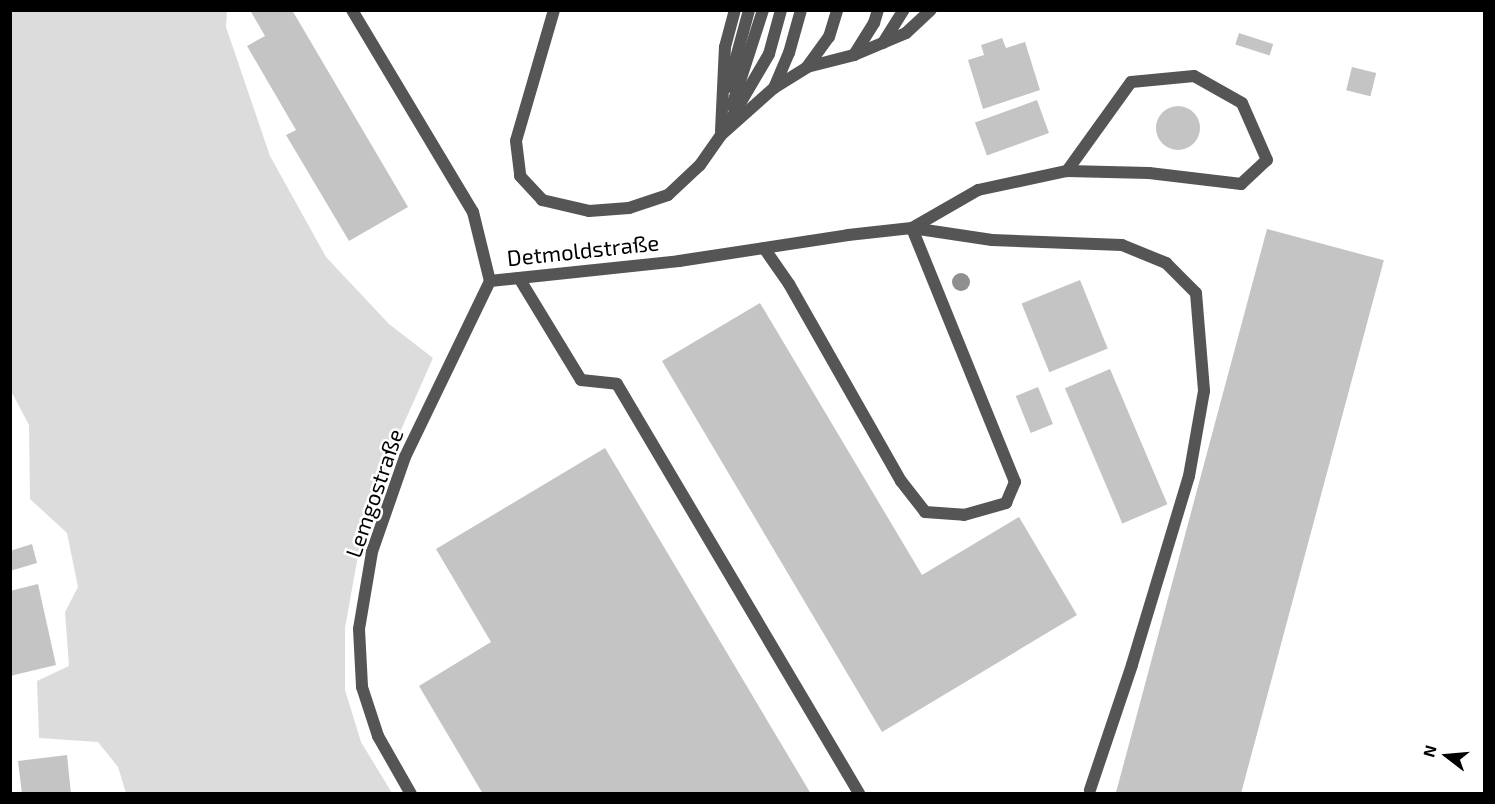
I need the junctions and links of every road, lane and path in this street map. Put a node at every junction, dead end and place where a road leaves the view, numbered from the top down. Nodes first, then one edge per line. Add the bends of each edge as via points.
1 (352, 10) edge
2 (554, 10) edge
3 (735, 10) edge
4 (749, 10) edge
5 (763, 10) edge
6 (780, 10) edge
7 (801, 10) edge
8 (837, 10) edge
9 (878, 10) edge
10 (904, 10) edge
11 (932, 10) edge
12 (883, 43) junction
13 (854, 55) junction
14 (807, 67) junction
15 (774, 88) junction
16 (723, 105) junction
17 (721, 135) junction
18 (1067, 171) junction
19 (912, 228) junction
20 (764, 248) junction
21 (519, 278) junction
22 (490, 281) junction
23 (1090, 790) dead end
24 (411, 794) edge
25 (859, 794) edge

1 - 22 street, Detmoldstraße via 473,212
2 - 17 street via 516,141 519,176 542,200 589,211 629,208 668,195 700,165
3 - 16 street via 725,47
4 - 16 street
5 - 17 street
6 - 17 street via 769,54
7 - 15 street
8 - 14 street via 829,37
9 - 13 street
10 - 12 street
11 - 12 street via 906,33
12 - 13 street
13 - 14 street
14 - 15 street
15 - 17 street
16 - 17 street
18 - 18 street via 1149,173 1241,184 1267,160 1242,103 1194,76 1131,82
18 - 19 street via 978,190
19 - 20 street, Detmoldstraße
19 - 20 street via 1015,482 1006,503 964,515 925,512 902,481 789,284
19 - 23 street via 992,240 1122,245 1166,263 1196,293 1204,391 1189,476
20 - 21 street, Detmoldstraße
21 - 22 street, Detmoldstraße
21 - 25 street via 581,380 617,384
22 - 24 street, Lemgostraße via 405,457 372,552 359,629 362,687 378,736

